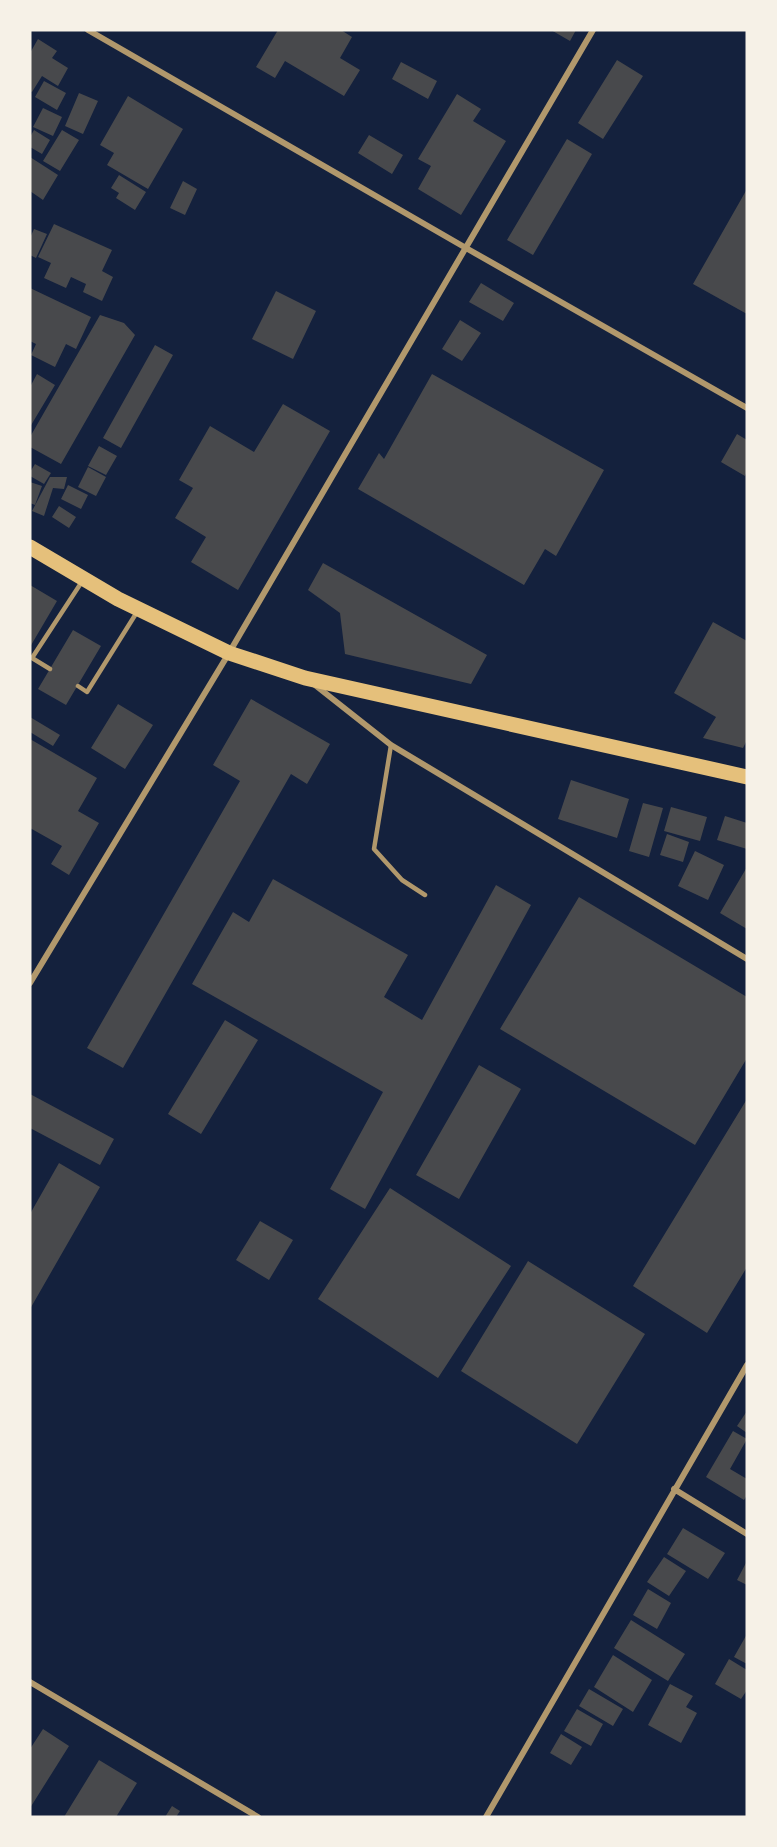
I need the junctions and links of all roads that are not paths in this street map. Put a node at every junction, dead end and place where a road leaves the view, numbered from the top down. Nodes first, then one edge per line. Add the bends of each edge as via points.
1 (88, 30) edge
2 (593, 30) edge
3 (466, 248) junction
4 (747, 408) edge
5 (30, 547) edge
6 (84, 578) junction
7 (139, 609) junction
8 (229, 653) junction
9 (50, 669) dead end
10 (305, 678) junction
11 (78, 686) dead end
12 (392, 745) junction
13 (747, 777) edge
14 (425, 895) dead end
15 (747, 959) edge
16 (30, 983) edge
17 (747, 1365) edge
18 (674, 1490) junction
19 (747, 1534) edge
20 (30, 1682) edge
21 (258, 1817) edge
22 (486, 1817) edge

1 - 3 street
2 - 3 street
3 - 4 street
3 - 8 street
5 - 6 main road
6 - 7 main road
6 - 9 lane via 32,658
7 - 8 main road
7 - 11 lane via 87,692
8 - 10 main road
8 - 16 street
10 - 12 street
10 - 13 main road
12 - 14 lane via 374,849 402,880
12 - 15 street
17 - 18 street
18 - 19 street
18 - 22 street
20 - 21 street

